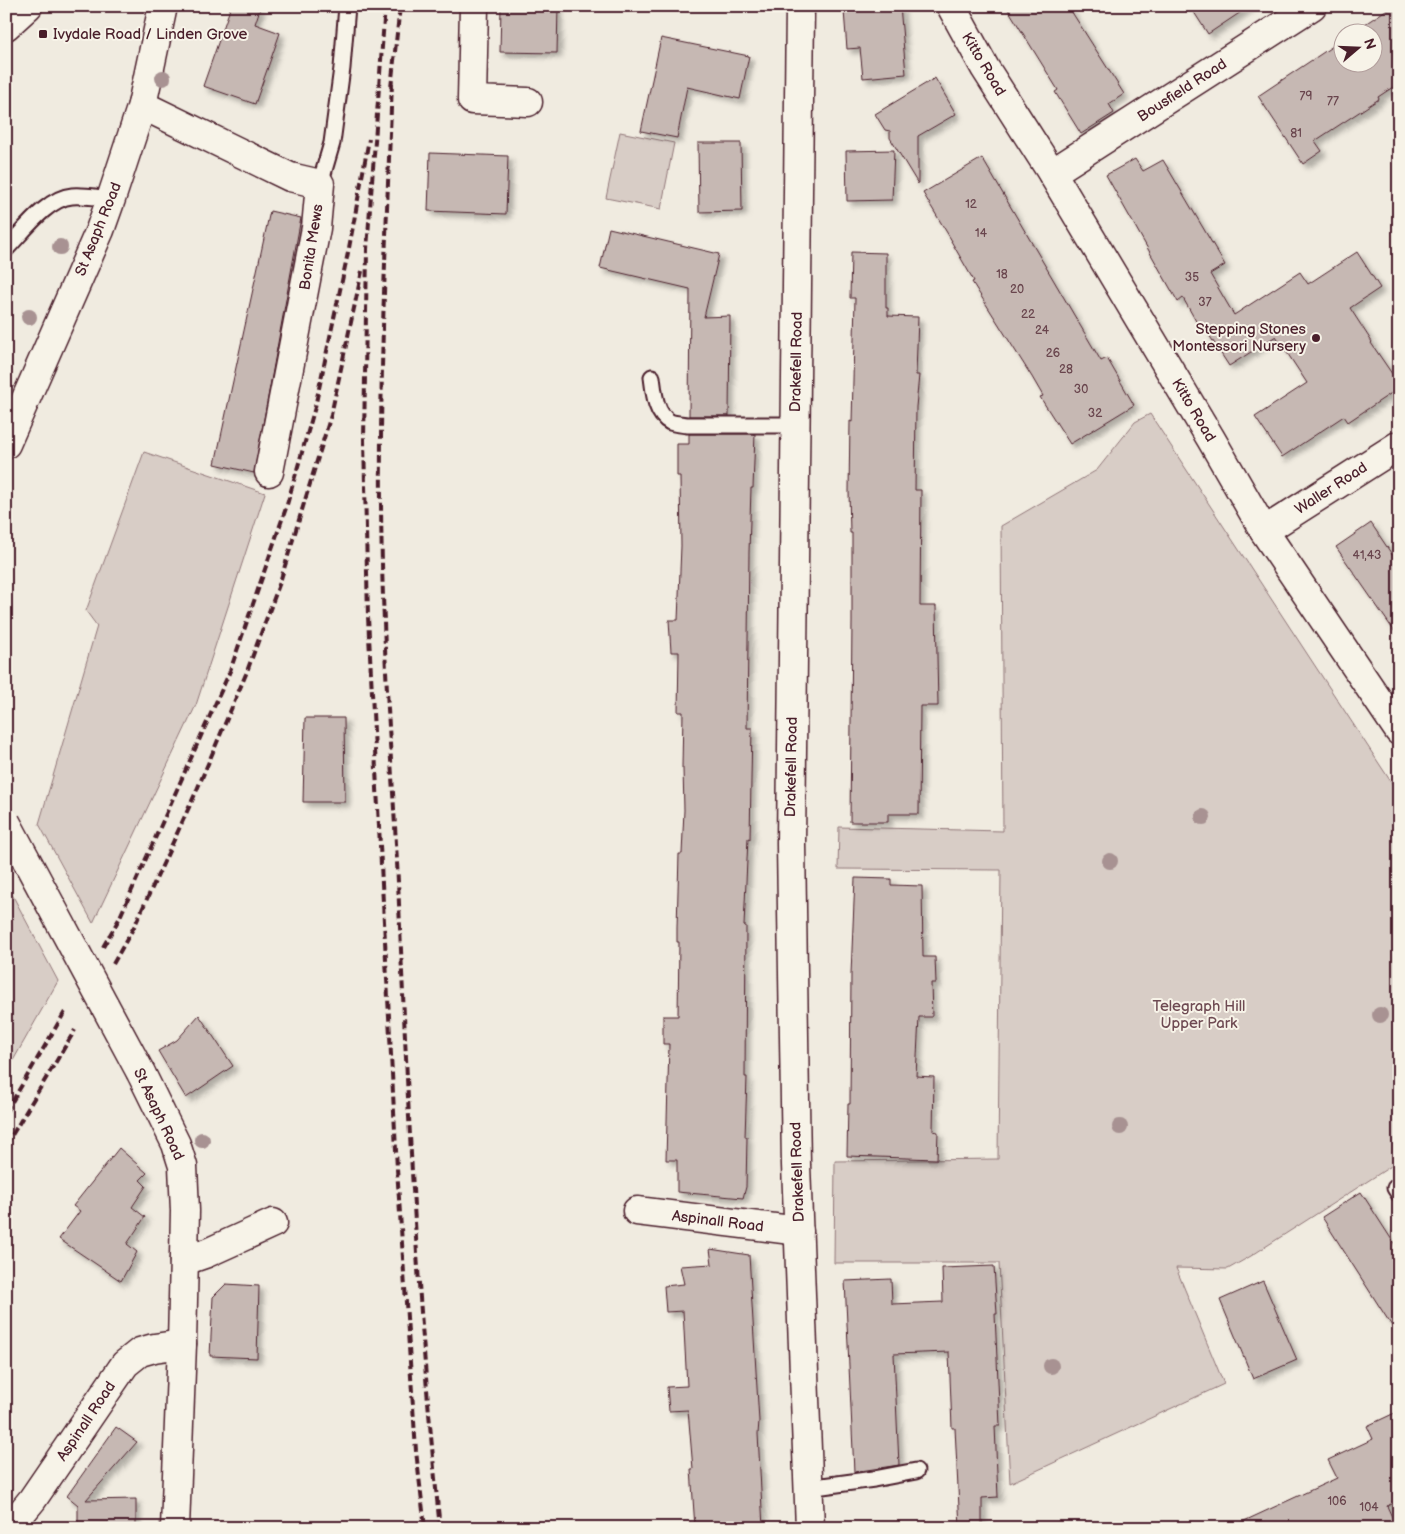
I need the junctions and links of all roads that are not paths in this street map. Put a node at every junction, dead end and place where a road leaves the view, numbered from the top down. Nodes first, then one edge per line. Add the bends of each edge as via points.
1 (28, 6) edge
2 (163, 6) edge
3 (347, 6) edge
4 (474, 6) edge
5 (800, 6) edge
6 (951, 6) edge
7 (1312, 6) edge
8 (6, 26) edge
9 (528, 102) dead end
10 (142, 105) junction
11 (1052, 173) junction
12 (320, 184) junction
13 (111, 200) junction
14 (6, 249) edge
15 (652, 377) dead end
16 (795, 425) junction
17 (6, 444) edge
18 (1399, 445) edge
19 (269, 472) dead end
20 (1264, 531) junction
21 (1399, 732) edge
22 (6, 822) edge
23 (1399, 1185) edge
24 (1399, 1194) edge
25 (637, 1211) dead end
26 (273, 1223) dead end
27 (799, 1231) junction
28 (184, 1261) junction
29 (182, 1344) junction
30 (916, 1472) dead end
31 (808, 1488) junction
32 (10, 1528) edge
33 (175, 1528) edge
34 (810, 1528) edge

1 - 8 street
2 - 10 street, St Asaph Road
3 - 12 lane via 332,143
4 - 9 street via 472,100
5 - 16 street, Drakefell Road
6 - 11 street, Kitto Road via 985,68
7 - 11 street, Bousfield Road
10 - 12 street, Bonita Mews via 290,177
10 - 13 street, St Asaph Road
11 - 20 street, Kitto Road
12 - 19 street, Bonita Mews via 316,228
13 - 14 lane via 73,196 54,202
13 - 17 street, St Asaph Road
15 - 16 lane via 657,406 671,422 687,425
16 - 27 street, Drakefell Road via 791,844
18 - 20 street, Waller Road
20 - 21 street, Kitto Road
22 - 28 street, St Asaph Road, bridge via 142,1073 176,1144 183,1166
23 - 24 lane via 1395,1188
25 - 27 street, Aspinall Road
26 - 28 street
27 - 31 street, Drakefell Road
28 - 29 street, St Asaph Road
29 - 32 street, Aspinall Road via 140,1352 125,1364
29 - 33 street, St Asaph Road
30 - 31 lane
31 - 34 street, Drakefell Road

